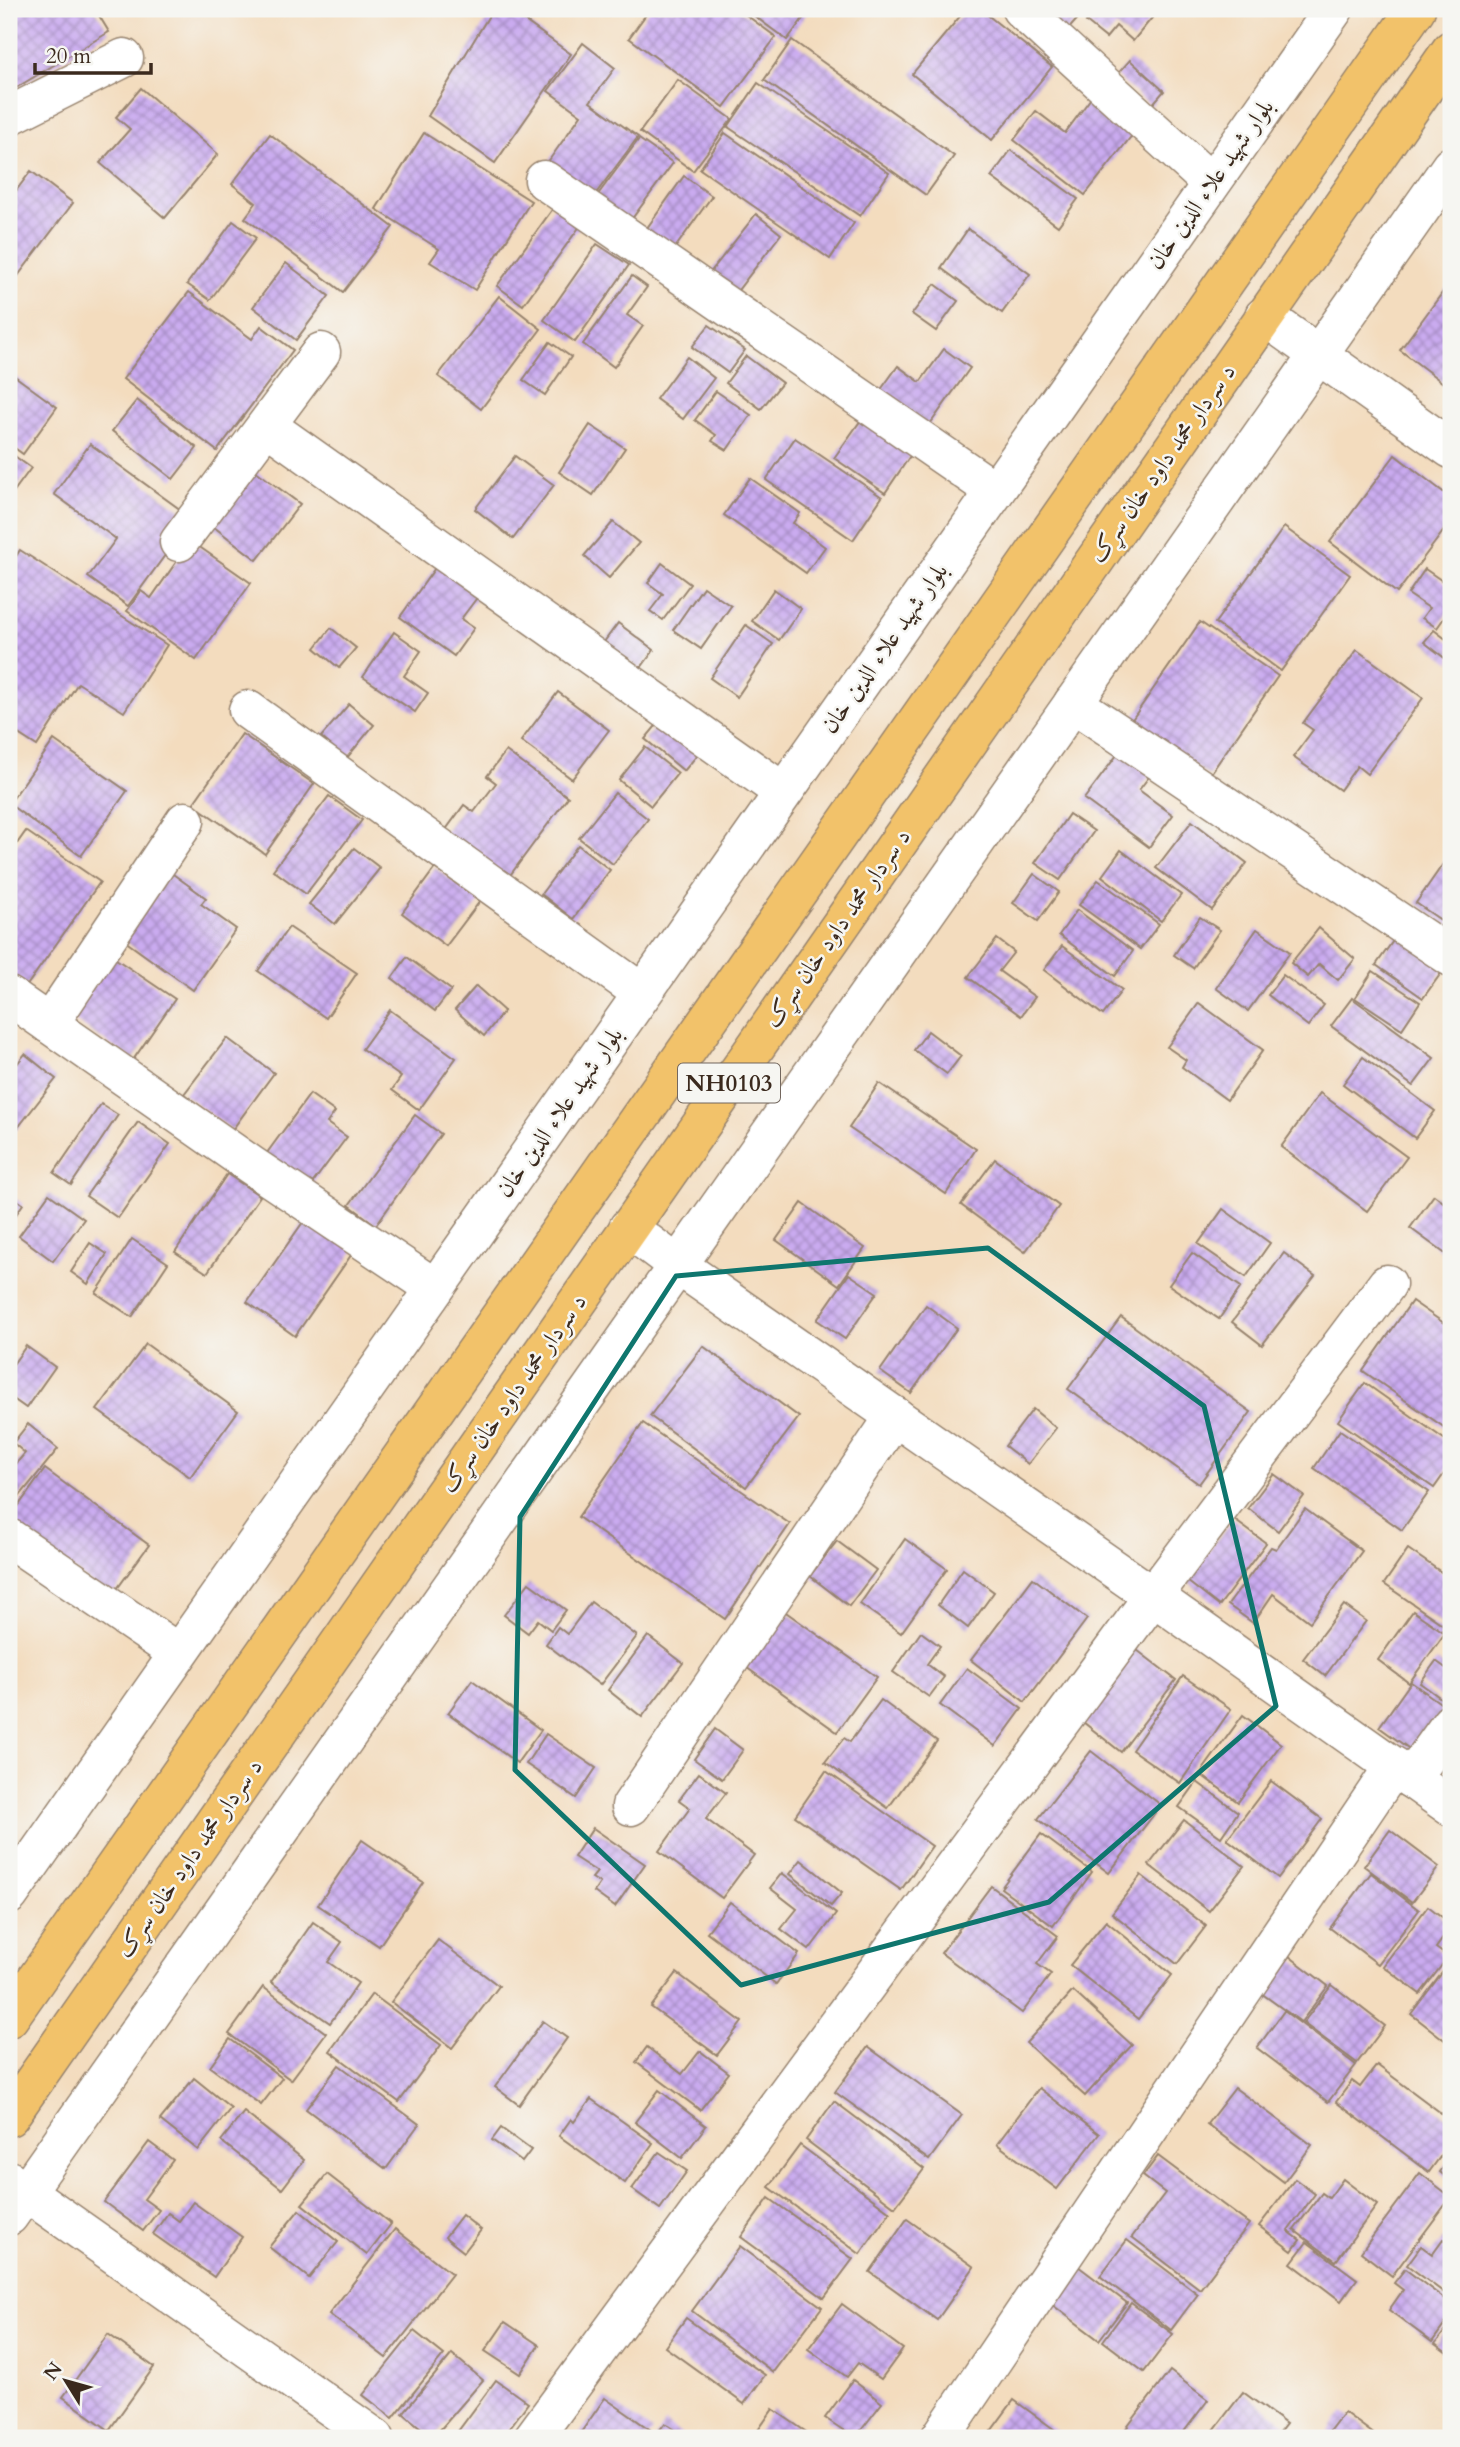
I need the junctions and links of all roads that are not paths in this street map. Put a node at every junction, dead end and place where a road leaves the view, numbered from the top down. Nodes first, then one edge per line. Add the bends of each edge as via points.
1 (1021, 9) edge
2 (1334, 9) edge
3 (1416, 9) edge
4 (1451, 50) edge
5 (124, 58) dead end
6 (9, 116) edge
7 (1451, 166) edge
8 (544, 180) dead end
9 (1211, 183) junction
10 (1264, 316) junction
11 (321, 352) dead end
12 (1319, 354) junction
13 (267, 426) junction
14 (1451, 449) edge
15 (995, 491) junction
16 (179, 542) dead end
17 (1073, 703) junction
18 (248, 710) dead end
19 (783, 792) junction
20 (185, 821) dead end
21 (1451, 957) edge
22 (642, 993) junction
23 (9, 996) edge
24 (49, 1024) junction
25 (628, 1228) junction
26 (676, 1264) junction
27 (1387, 1284) dead end
28 (436, 1288) junction
29 (895, 1416) junction
30 (9, 1538) edge
31 (1153, 1596) junction
32 (178, 1653) junction
33 (1451, 1723) edge
34 (1403, 1773) junction
35 (631, 1806) dead end
36 (1451, 1808) edge
37 (9, 1895) edge
38 (9, 2018) edge
39 (9, 2117) edge
40 (15, 2196) edge
41 (375, 2438) edge
42 (533, 2438) edge
43 (940, 2438) edge

1 - 9 street
2 - 9 street, بلوار شهید علاء الدین خان
3 - 38 highway, NH0103
4 - 10 highway, د سردار محمد داود خان سړک / NH0103
5 - 6 street
7 - 12 street
8 - 15 street
9 - 15 street, بلوار شهید علاء الدین خان
10 - 12 street
10 - 25 highway, د سردار محمد داود خان سړک / NH0103
11 - 13 street
12 - 14 street
12 - 17 street
13 - 16 street
13 - 19 street
15 - 19 street, بلوار شهید علاء الدین خان
17 - 21 street
17 - 26 street
18 - 22 street
19 - 22 street, بلوار شهید علاء الدین خان
20 - 24 street
22 - 28 street, بلوار شهید علاء الدین خان
23 - 24 street
24 - 28 street
25 - 26 street
25 - 39 highway, د سردار محمد داود خان سړک / NH0103
26 - 29 street
26 - 40 street
27 - 31 street
28 - 32 street
29 - 31 street
29 - 35 street
30 - 32 street
31 - 34 street
31 - 42 street
32 - 37 street
33 - 34 street
34 - 36 street
34 - 43 street
40 - 41 street

